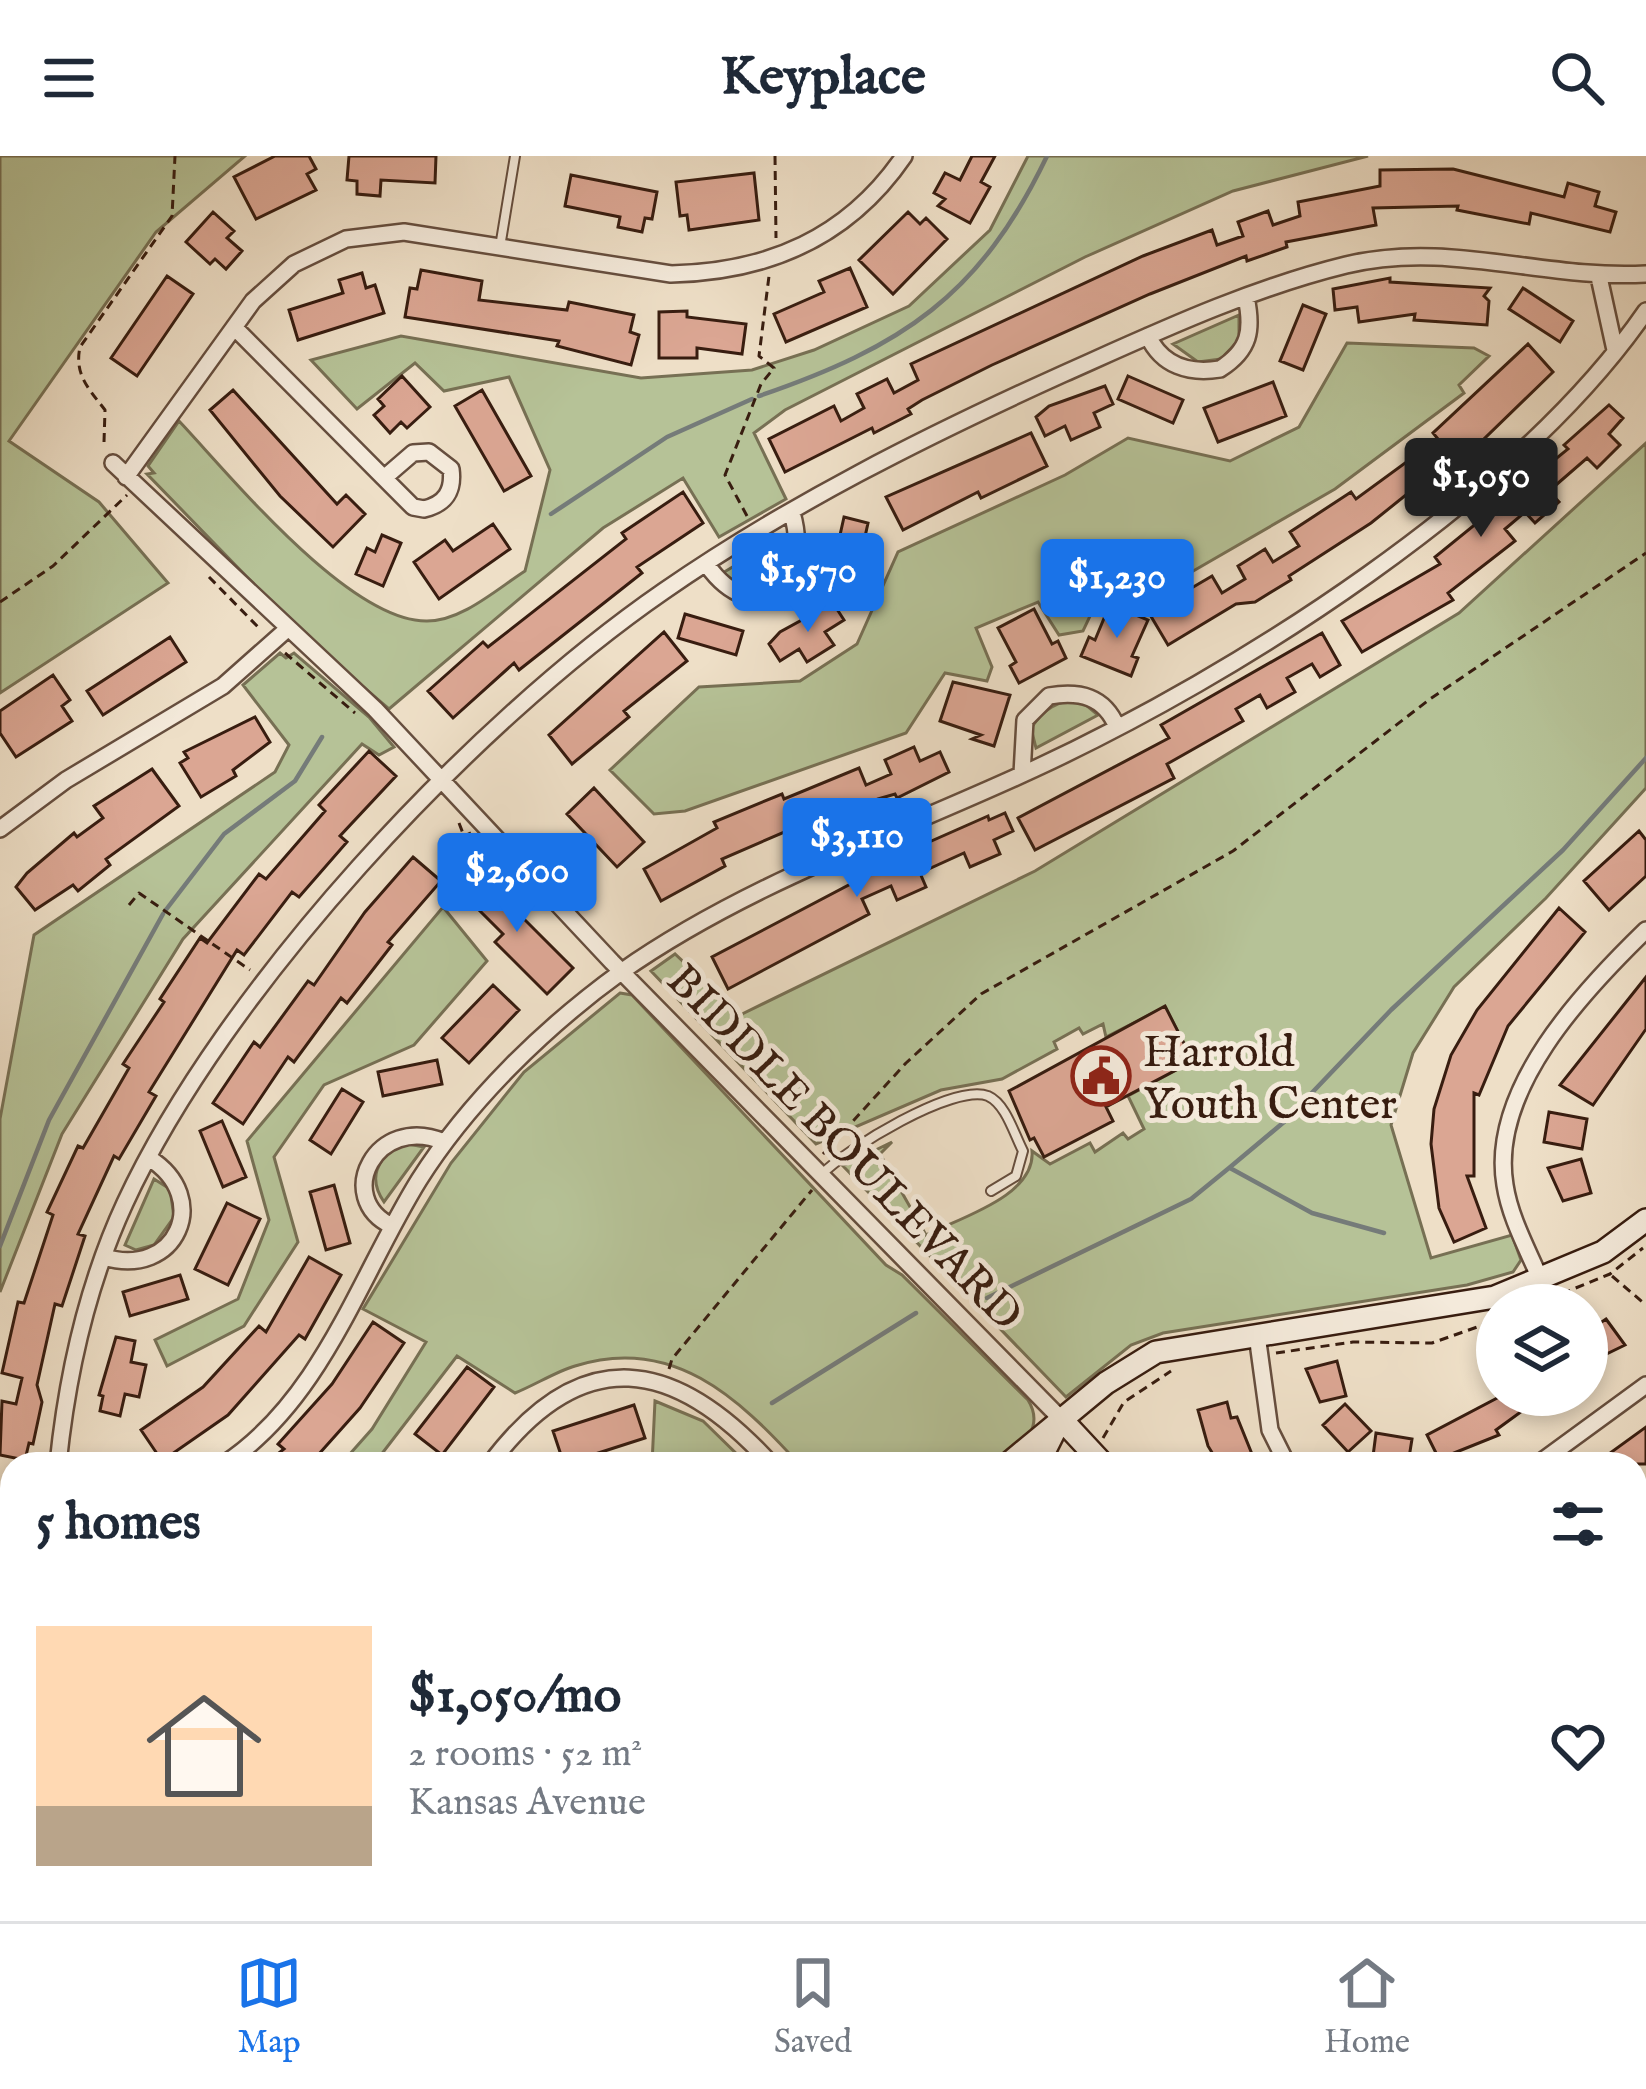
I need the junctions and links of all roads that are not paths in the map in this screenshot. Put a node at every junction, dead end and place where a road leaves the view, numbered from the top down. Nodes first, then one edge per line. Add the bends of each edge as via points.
1 (515, 156) edge
2 (904, 156) edge
3 (500, 247) junction
4 (1646, 274) edge
5 (1599, 277) junction
6 (1246, 297) junction
7 (1646, 311) edge
8 (234, 327) junction
9 (1148, 336) junction
10 (1615, 350) junction
11 (113, 463) dead end
12 (384, 478) junction
13 (130, 482) junction
14 (792, 513) junction
15 (706, 565) junction
16 (279, 636) junction
17 (1117, 727) junction
18 (1022, 775) junction
19 (441, 785) junction
20 (0, 829) edge
21 (1646, 930) edge
22 (622, 972) junction
23 (444, 1142) junction
24 (148, 1158) junction
25 (817, 1173) junction
26 (991, 1191) dead end
27 (1646, 1220) edge
28 (392, 1226) junction
29 (104, 1257) junction
30 (1541, 1281) junction
31 (1257, 1335) junction
32 (1646, 1385) edge
33 (1059, 1425) junction
34 (1102, 1449) edge
35 (60, 1452) edge
36 (238, 1452) edge
37 (499, 1452) edge
38 (760, 1452) edge
39 (1024, 1452) edge
40 (1045, 1452) edge
41 (1281, 1452) edge
42 (1554, 1452) edge

1 - 3 lane
2 - 3 street via 859,212 825,237 714,273 670,274
3 - 8 street via 404,232 346,239 294,264
4 - 5 street
5 - 6 street via 1428,254 1347,265
5 - 10 street
6 - 9 street
6 - 9 street via 1247,345 1220,368 1181,369
7 - 10 street
8 - 12 street
8 - 13 street
9 - 14 street via 978,412
10 - 17 street via 1544,428 1432,524 1307,616
11 - 13 street, BIDDLE BOULEVARD
12 - 12 street via 424,509 447,497 453,482 452,470 429,452 413,452
13 - 16 street, BIDDLE BOULEVARD
14 - 15 street
14 - 15 street via 798,558 778,590 736,595
15 - 19 street via 594,644
16 - 19 street, BIDDLE BOULEVARD via 375,710
16 - 20 street via 223,686
17 - 18 street
17 - 18 street via 1098,700 1049,696 1025,720
18 - 22 street via 740,901
19 - 22 street, BIDDLE BOULEVARD
19 - 24 street via 264,984
21 - 30 street via 1557,1035 1511,1114 1504,1183
22 - 23 street via 523,1056
22 - 25 street, BIDDLE BOULEVARD
23 - 28 street
23 - 28 street via 402,1133 369,1166 369,1208
24 - 29 street
24 - 29 street via 179,1187 178,1231 146,1260
25 - 26 lane via 878,1134 966,1094 985,1095 999,1104 1023,1150 1016,1176
25 - 33 street, BIDDLE BOULEVARD
27 - 30 street
28 - 36 street via 282,1415
29 - 35 street
30 - 31 street via 1495,1297
31 - 33 street via 1156,1352
31 - 41 street via 1270,1430
32 - 42 street
33 - 34 street, BIDDLE BOULEVARD
33 - 39 street
33 - 40 street
37 - 38 street via 516,1428 569,1390 631,1377 665,1384 725,1415

